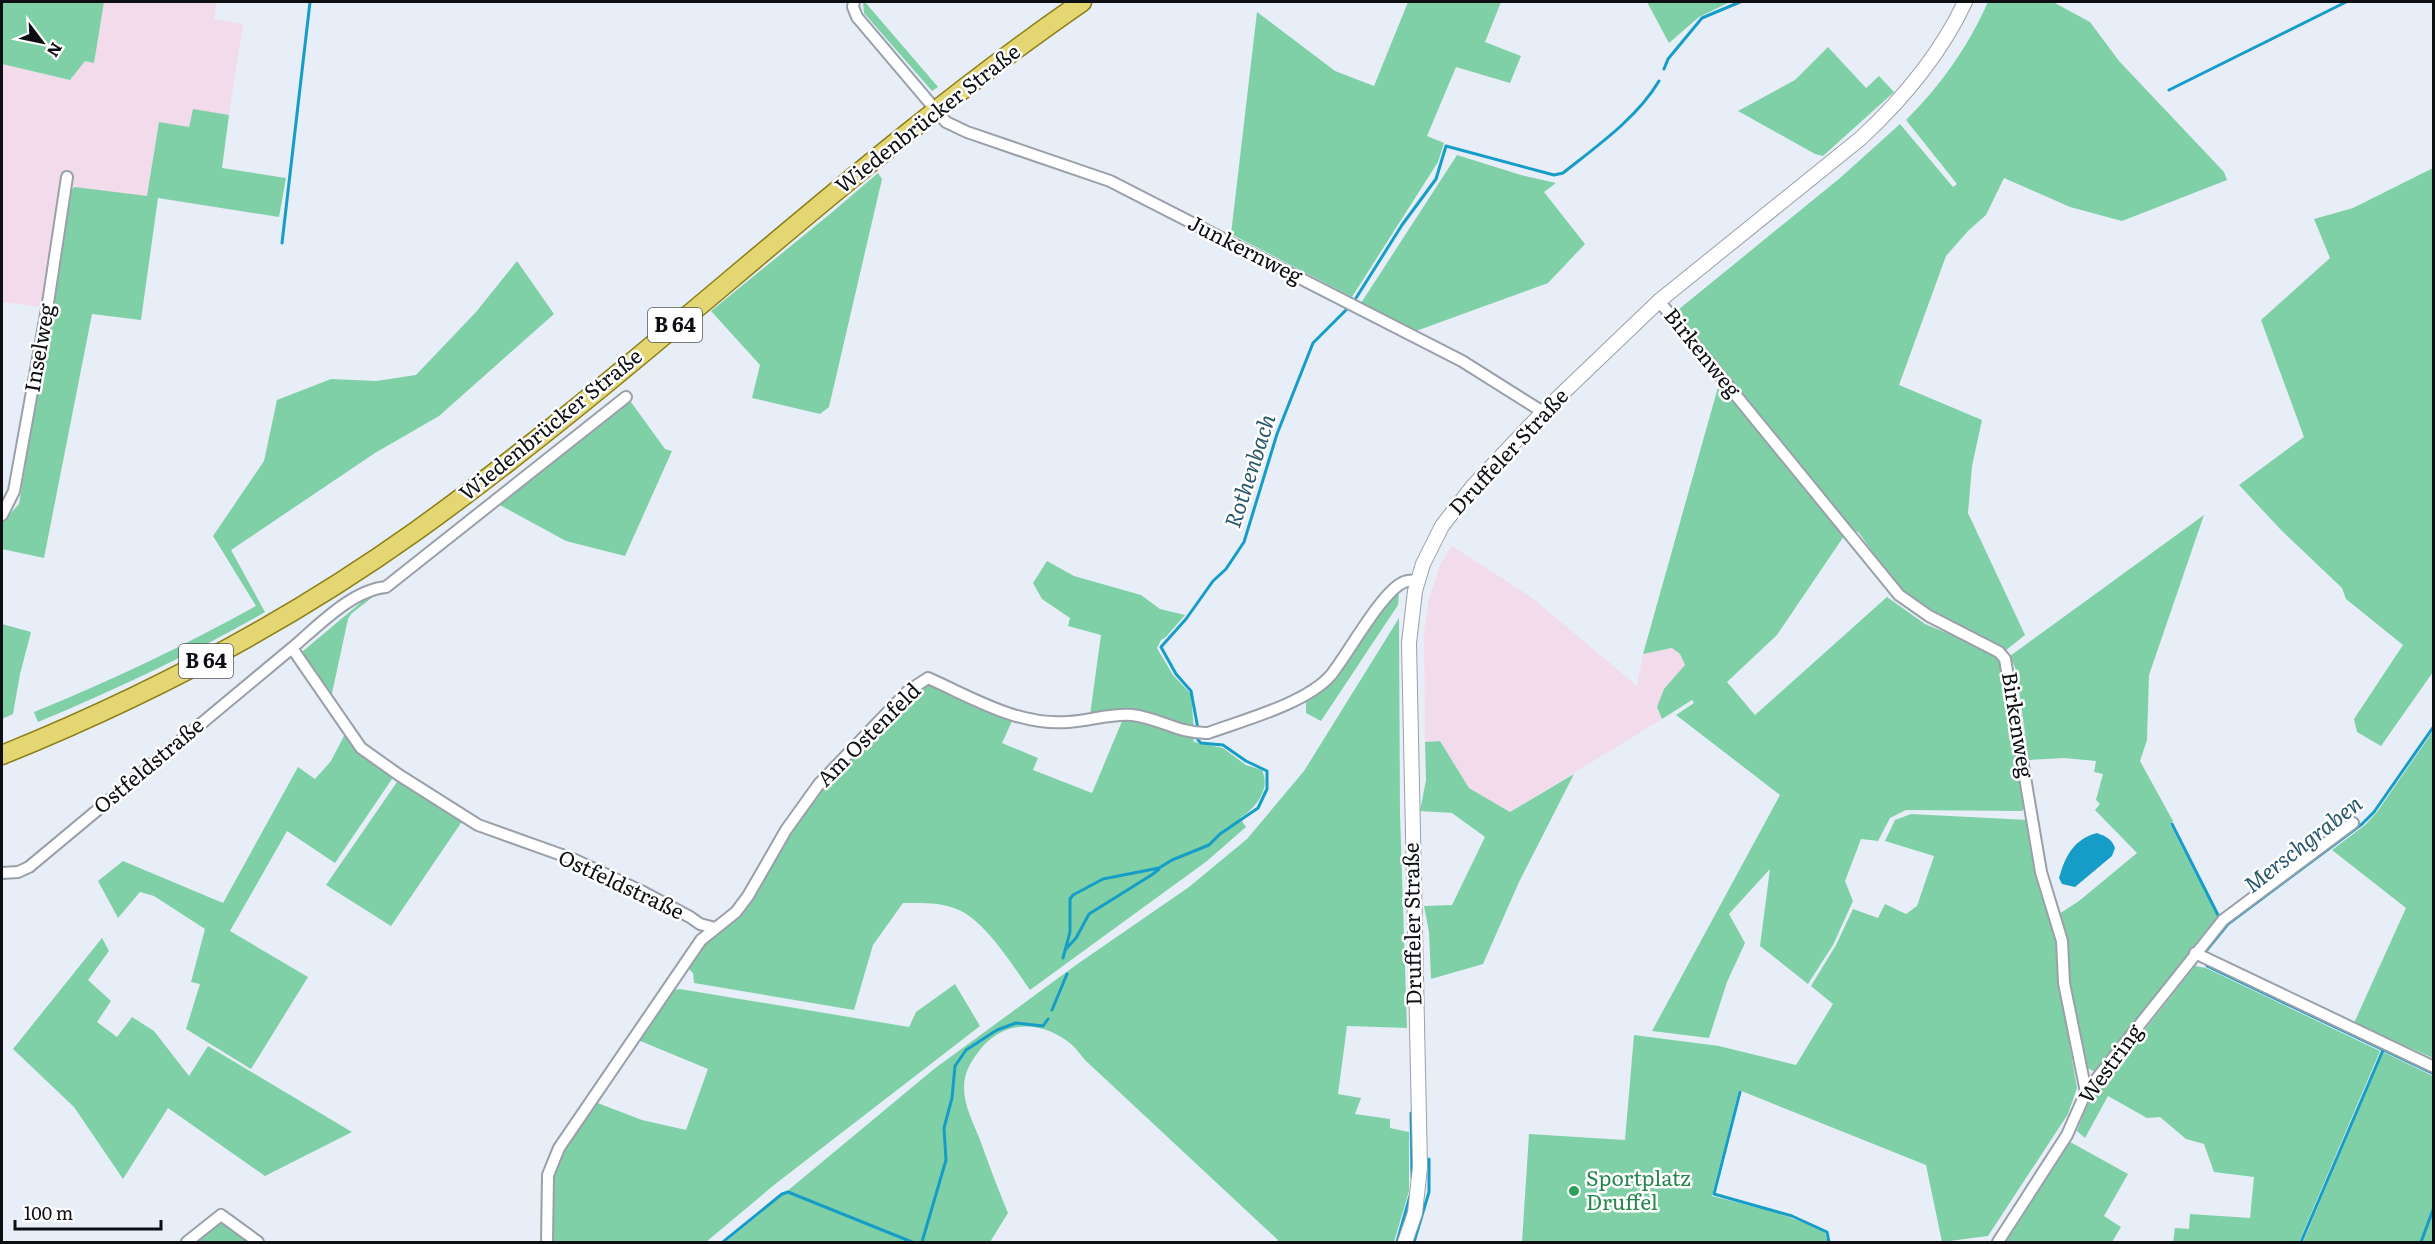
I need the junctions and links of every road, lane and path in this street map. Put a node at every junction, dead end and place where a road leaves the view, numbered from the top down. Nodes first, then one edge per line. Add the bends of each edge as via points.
1 (854, 2) edge
2 (1082, 2) edge
3 (1965, 2) edge
4 (938, 111) junction
5 (68, 177) dead end
6 (1659, 301) junction
7 (626, 397) dead end
8 (1543, 412) junction
9 (2, 515) edge
10 (1418, 581) junction
11 (292, 648) junction
12 (2, 755) edge
13 (2353, 823) dead end
14 (2, 873) edge
15 (700, 924) junction
16 (715, 927) junction
17 (702, 940) junction
18 (2195, 953) junction
19 (2433, 1067) edge
20 (2082, 1073) junction
21 (2099, 1076) junction
22 (2086, 1092) junction
23 (187, 1242) edge
24 (258, 1242) edge
25 (548, 1242) edge
26 (1405, 1242) edge
27 (1998, 1242) edge

1 - 4 street, Junkernweg via 858,17
2 - 4 main road, Wiedenbrücker Straße / B 64
3 - 6 street, Druffeler Straße via 1932,59 1884,116
4 - 8 street, Junkernweg via 946,122 968,132 1110,180 1462,361
4 - 12 main road, Wiedenbrücker Straße / B 64 via 500,468 381,556 214,657 133,699
5 - 9 street, Inselweg via 14,490
6 - 8 street, Druffeler Straße
6 - 20 street, Birkenweg via 1899,595 2005,659 2041,872 2062,941 2064,983
7 - 11 street, Ostfeldstraße via 386,587 357,596
8 - 10 street, Druffeler Straße via 1455,507 1432,545
10 - 16 street, Am Ostenfeld via 1403,582 1395,588 1333,673 1313,691 1208,733 1194,734 1132,715 1038,722 1012,716 928,678 908,691 819,784 786,830 748,896 736,912
10 - 26 street, Druffeler Straße via 1408,679 1420,1167 1415,1213
11 - 14 street, Ostfeldstraße via 29,867
11 - 15 street, Ostfeldstraße via 361,748 399,775 478,825 573,859
13 - 18 street, Westring via 2223,920
15 - 16 street
15 - 17 street, Ostfeldstraße
16 - 17 street, Am Ostenfeld
17 - 25 street, Ostfeldstraße via 558,1148 548,1175
18 - 19 street
18 - 21 street, Westring
20 - 21 street
20 - 22 street, Birkenweg
21 - 22 street, Westring
22 - 27 street, Westring via 2067,1135
23 - 24 street via 221,1215

